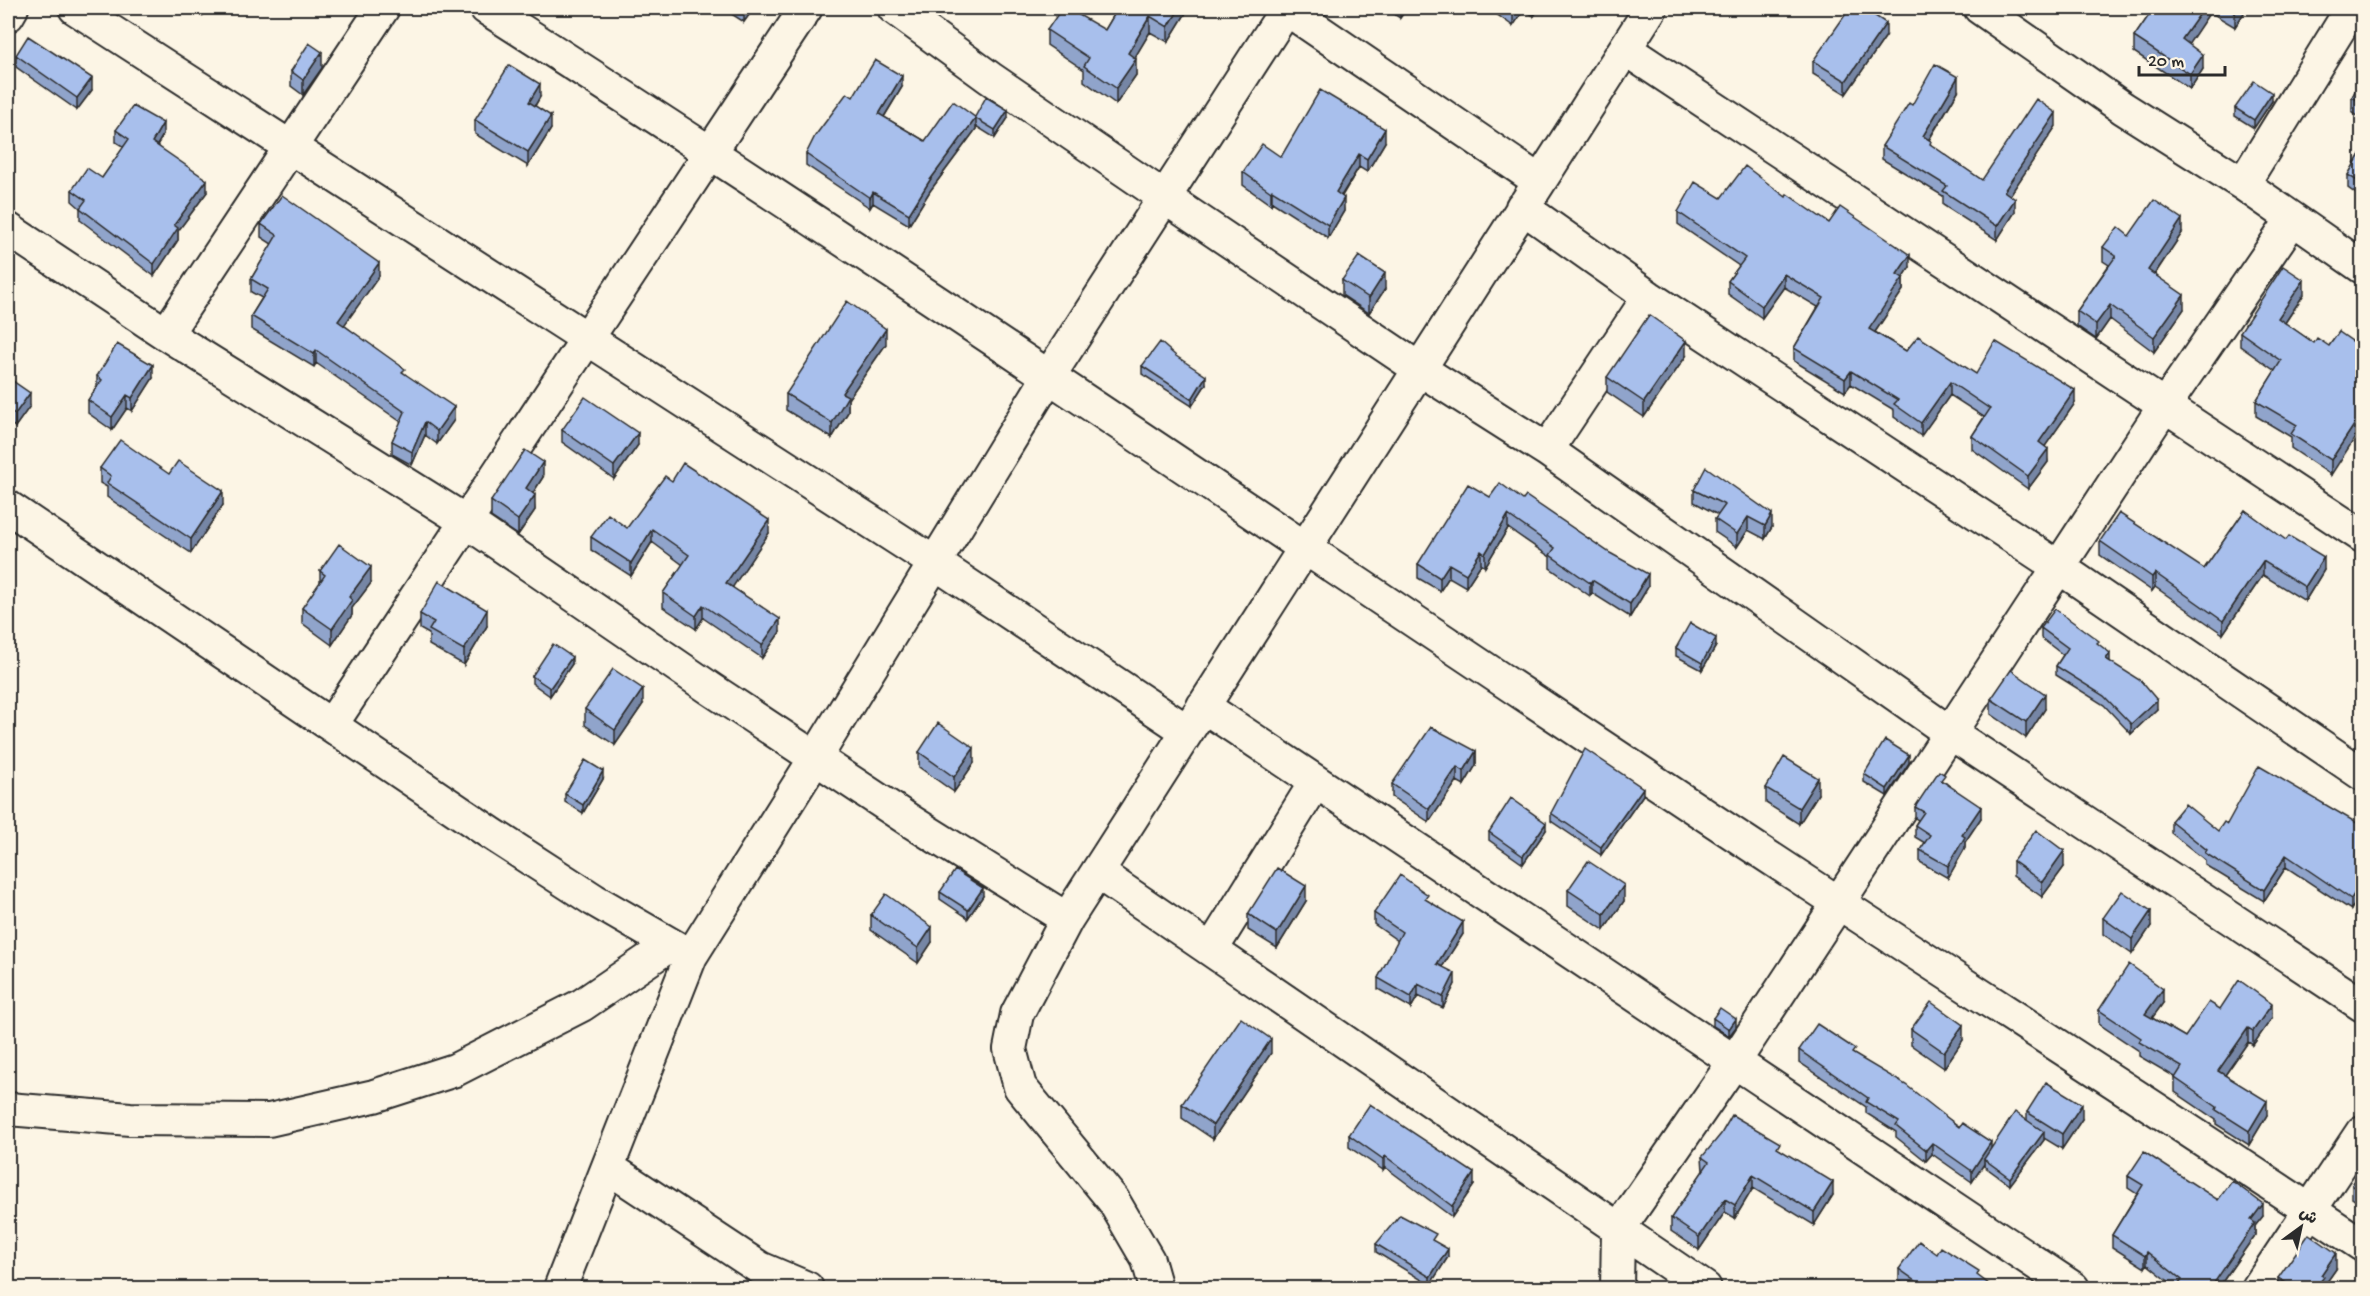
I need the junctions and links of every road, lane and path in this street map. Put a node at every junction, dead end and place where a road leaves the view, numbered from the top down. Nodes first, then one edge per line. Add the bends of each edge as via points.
1 (12, 8) edge
2 (75, 8) edge
3 (383, 8) edge
4 (486, 8) edge
5 (806, 8) edge
6 (894, 8) edge
7 (1286, 8) edge
8 (1651, 8) edge
9 (1980, 8) edge
10 (2353, 8) edge
11 (8, 15) edge
12 (2362, 19) edge
13 (1625, 49) junction
14 (291, 149) junction
15 (713, 152) junction
16 (1539, 181) junction
17 (2243, 184) junction
18 (1164, 197) junction
19 (1521, 207) junction
20 (2292, 220) junction
21 (8, 229) edge
22 (2362, 267) edge
23 (1649, 297) junction
24 (166, 334) junction
25 (586, 338) junction
26 (1418, 368) junction
27 (1049, 376) junction
28 (2165, 405) junction
29 (1547, 450) junction
30 (8, 507) edge
31 (467, 522) junction
32 (2362, 536) edge
33 (1304, 548) junction
34 (935, 563) junction
35 (2060, 568) junction
36 (1195, 719) junction
37 (333, 724) junction
38 (1949, 732) junction
39 (816, 757) junction
40 (2362, 774) edge
41 (1316, 783) junction
42 (1097, 872) junction
43 (1837, 903) junction
44 (1067, 920) junction
45 (1212, 949) junction
46 (680, 950) junction
47 (2362, 1005) edge
48 (1734, 1062) junction
49 (8, 1108) edge
50 (2362, 1132) edge
51 (609, 1168) junction
52 (2310, 1209) junction
53 (1618, 1230) junction
54 (2362, 1245) edge
55 (560, 1288) edge
56 (807, 1288) edge
57 (1156, 1288) edge
58 (1617, 1288) edge
59 (1705, 1288) edge
60 (2073, 1288) edge
61 (2258, 1288) edge

1 - 11 street
2 - 14 street
3 - 14 street
4 - 15 street
5 - 15 street
6 - 18 street
7 - 16 street
7 - 18 street
8 - 13 street
9 - 17 street via 2123,108
10 - 12 street
10 - 17 street
13 - 16 street
13 - 28 street
14 - 24 street
14 - 25 street
15 - 25 street
15 - 27 street
16 - 19 street
17 - 20 street
18 - 26 street
18 - 27 street
19 - 23 street
19 - 26 street
20 - 22 street
20 - 28 street
21 - 24 street
23 - 29 street
23 - 35 street
24 - 31 street
25 - 31 street
25 - 34 street
26 - 29 street
26 - 33 street
27 - 33 street
27 - 34 street
28 - 32 street
28 - 35 street
29 - 38 street
30 - 37 street
31 - 37 street
31 - 39 street
33 - 36 street
33 - 43 street
34 - 36 street
34 - 39 street
35 - 38 street
35 - 40 street
36 - 41 street
36 - 42 street
37 - 46 street via 502,840
38 - 43 street
38 - 47 street
39 - 44 street
39 - 46 street
41 - 45 street
41 - 48 street
42 - 44 street
42 - 45 street
43 - 48 street
43 - 52 street
44 - 57 street via 1017,1014 1010,1049 1020,1087 1113,1200 1148,1260
45 - 53 street
46 - 49 street via 455,1070 374,1096 269,1120 130,1119
46 - 51 street
48 - 53 street
48 - 60 street
50 - 52 street
51 - 55 street
51 - 56 street via 760,1268
52 - 54 street
52 - 61 street
53 - 58 street
53 - 59 street

